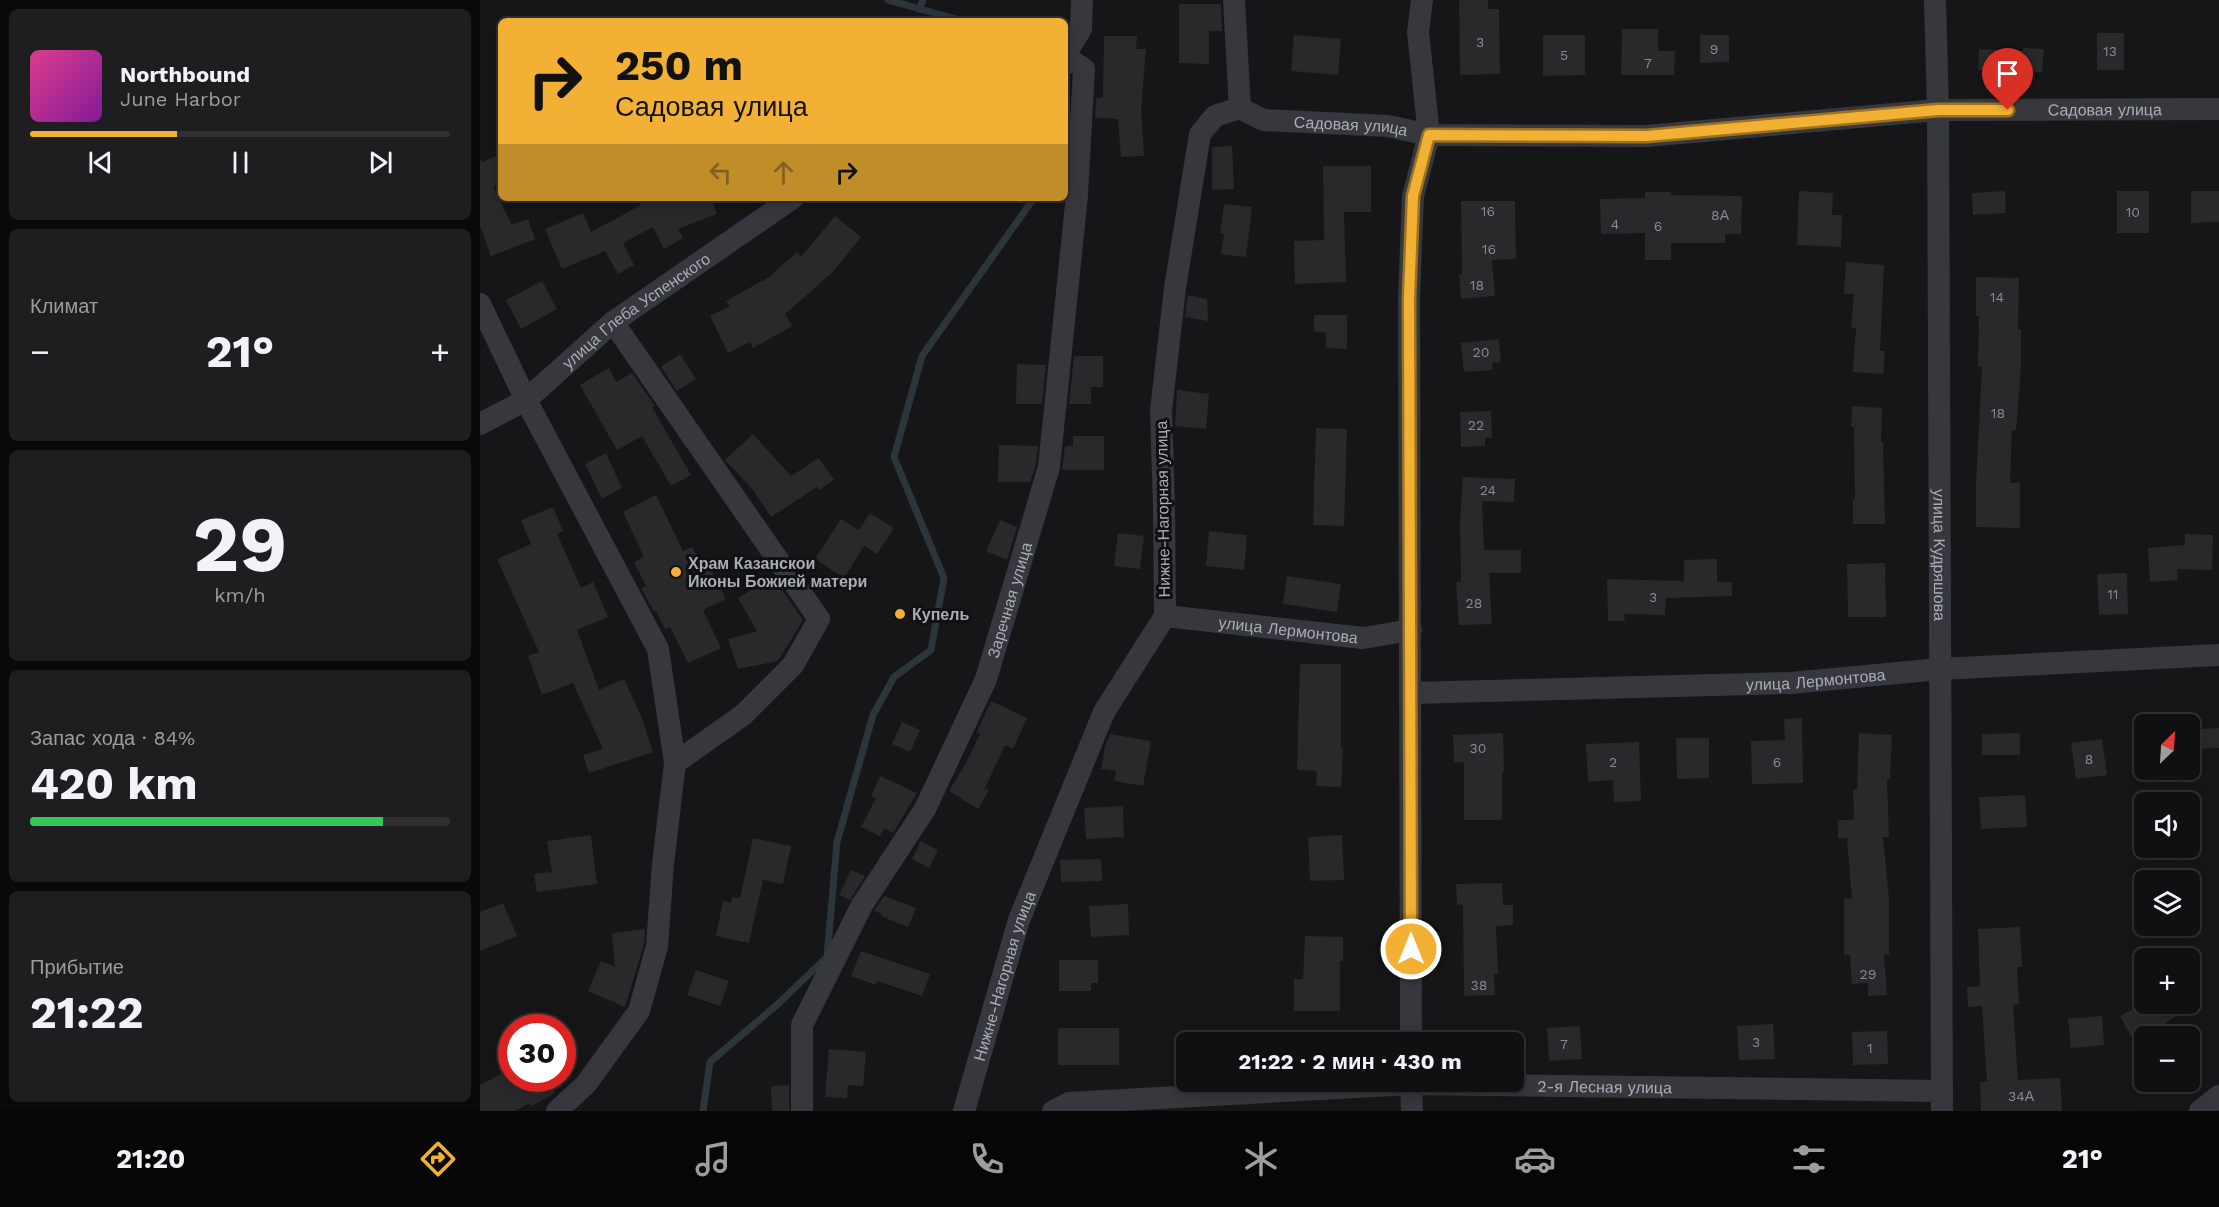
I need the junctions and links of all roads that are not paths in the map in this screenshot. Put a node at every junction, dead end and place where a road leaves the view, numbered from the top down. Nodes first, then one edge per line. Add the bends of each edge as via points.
1 (1082, 0) edge
2 (1234, 0) edge
3 (1422, 0) edge
4 (1935, 0) edge
5 (1068, 51) edge
6 (1068, 58) edge
7 (1240, 108) junction
8 (2219, 109) edge
9 (1938, 110) junction
10 (1429, 135) junction
11 (789, 201) edge
12 (480, 304) edge
13 (613, 322) junction
14 (526, 400) junction
15 (480, 424) edge
16 (1165, 616) junction
17 (1411, 630) junction
18 (2219, 655) edge
19 (1940, 669) junction
20 (1411, 693) junction
21 (675, 763) junction
22 (1412, 1032) edge
23 (1524, 1087) edge
24 (1258, 1092) edge
25 (1412, 1092) edge
26 (2219, 1095) edge
27 (1942, 1101) edge
28 (557, 1111) edge
29 (802, 1111) edge
30 (964, 1111) edge
31 (1053, 1111) edge
32 (1412, 1111) edge
33 (2200, 1111) edge

1 - 5 street, Заречная улица via 1081,29
2 - 7 street
3 - 10 street via 1418,32
4 - 9 street, улица Кудряшова
6 - 29 street, Заречная улица via 1084,69 1077,195 1049,467 986,679 925,808 862,905 802,1025
7 - 10 street, Садовая улица via 1263,120 1388,126
7 - 16 street, Нижне-Нагорная улица via 1215,116 1200,134 1175,288 1161,411
8 - 9 street, Садовая улица
9 - 10 street, Садовая улица via 1647,136
9 - 19 street, улица Кудряшова
10 - 17 street via 1413,196 1409,298
11 - 13 street, улица Глеба Успенского
12 - 14 street
13 - 14 street, улица Глеба Успенского
13 - 21 street via 819,619 793,665 743,715
14 - 15 street, улица Глеба Успенского
14 - 21 street via 658,649
16 - 17 street, улица Лермонтова via 1363,638
16 - 30 street, Нижне-Нагорная улица via 1104,712 1019,920
17 - 20 street
18 - 19 street, улица Лермонтова
19 - 20 street, улица Лермонтова via 1791,683
19 - 27 street, улица Кудряшова
20 - 22 street
21 - 28 street via 657,946 639,1011 586,1084
23 - 27 street, 2-я Лесная улица
24 - 31 street, 2-я Лесная улица via 1069,1103
25 - 32 street
26 - 33 street

